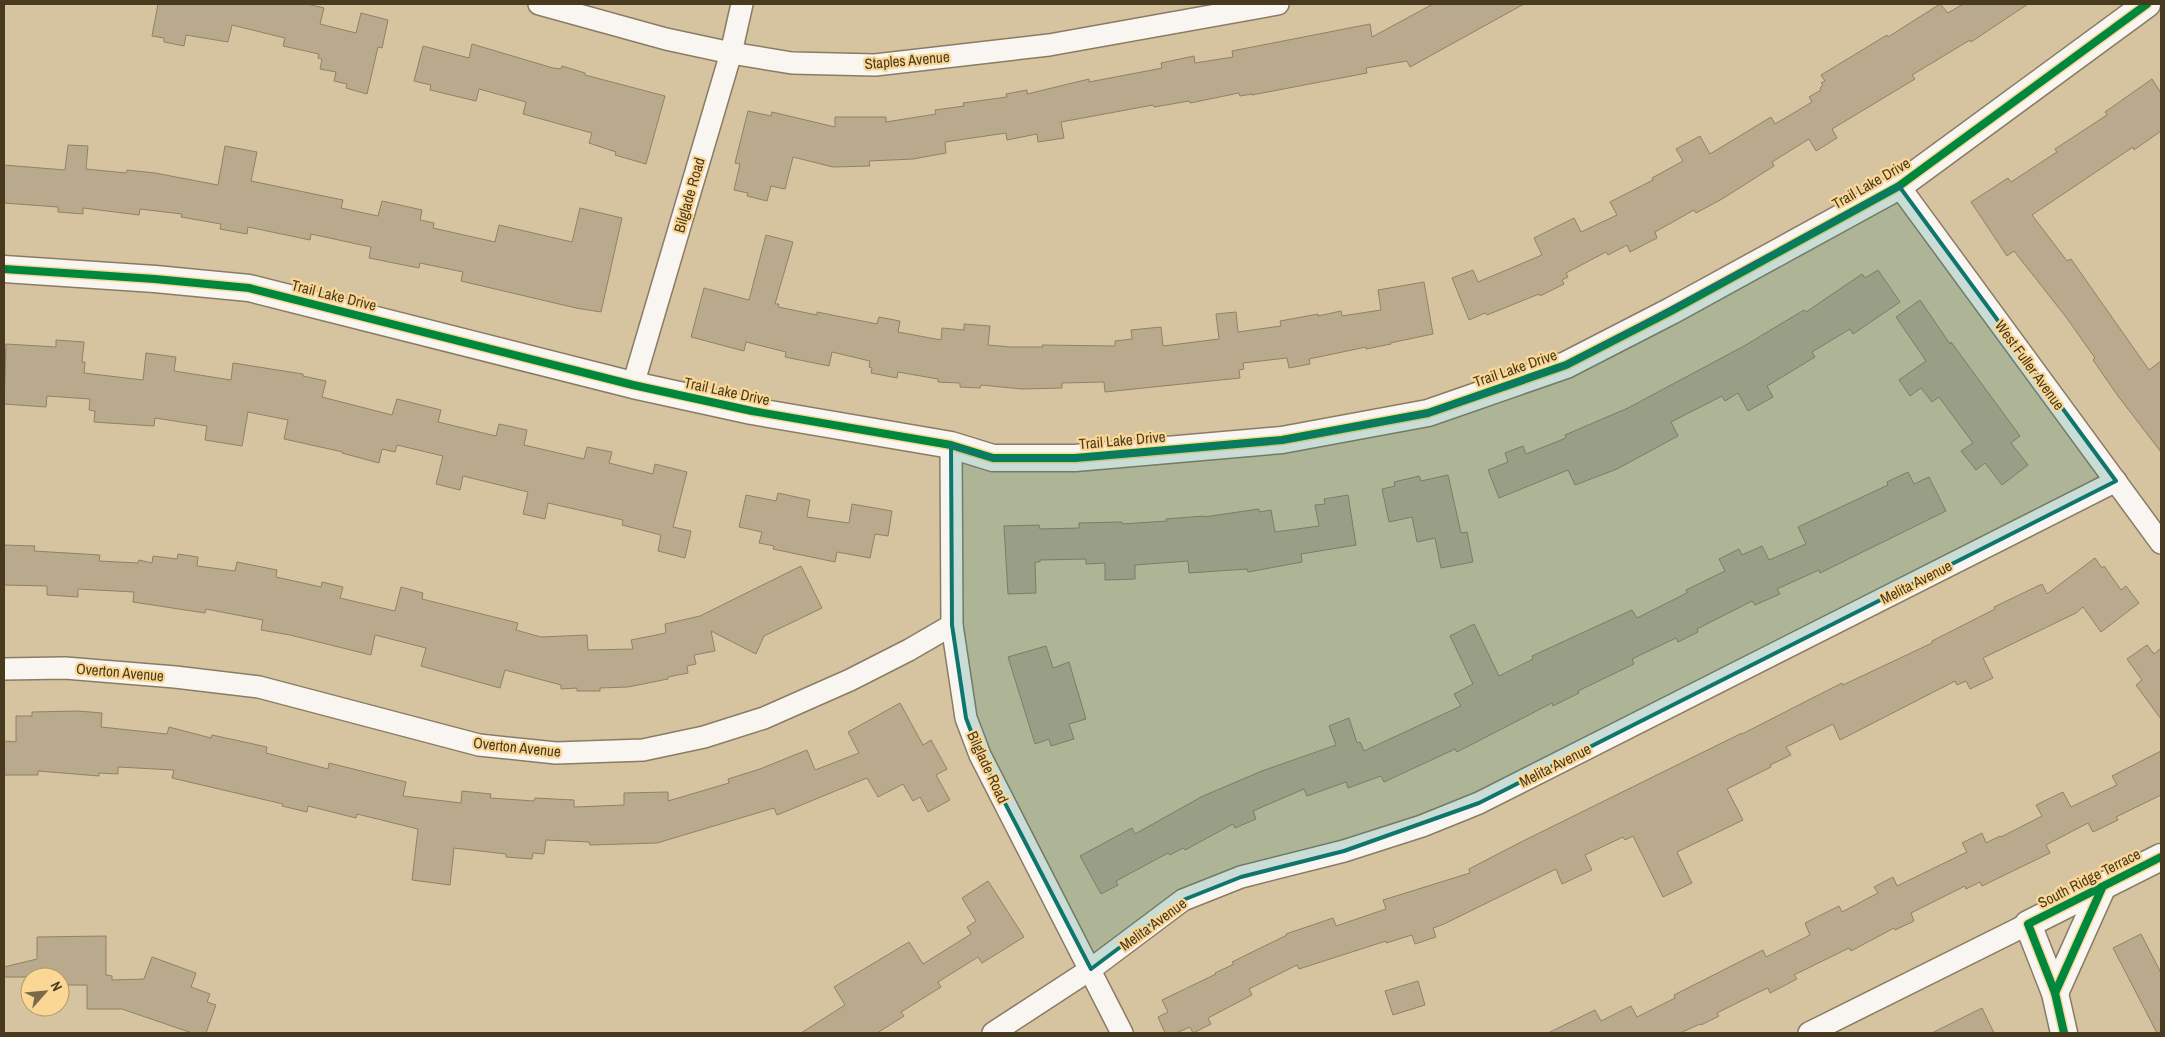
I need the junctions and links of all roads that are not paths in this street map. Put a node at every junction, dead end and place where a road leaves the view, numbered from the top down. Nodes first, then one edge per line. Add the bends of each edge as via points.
1 (539, 4) edge
2 (742, 4) edge
3 (1278, 4) edge
4 (2147, 4) edge
5 (731, 53) junction
6 (1899, 186) junction
7 (4, 269) edge
8 (633, 385) junction
9 (952, 445) junction
10 (2116, 481) junction
11 (2161, 544) edge
12 (952, 625) junction
13 (4, 669) edge
14 (2161, 857) edge
15 (2102, 888) junction
16 (2028, 924) junction
17 (1091, 969) junction
18 (2055, 994) junction
19 (993, 1033) edge
20 (1122, 1033) edge
21 (1809, 1033) edge
22 (2064, 1033) edge

1 - 5 street, Staples Avenue via 666,39
2 - 5 street, Bilglade Road
3 - 5 street, Staples Avenue via 1050,45 874,65 792,63
4 - 6 street, Trail Lake Drive
5 - 8 street, Bilglade Road
6 - 9 street, Trail Lake Drive via 1566,365 1428,413 1282,440 1074,458 993,458
6 - 10 street, West Fuller Avenue
7 - 8 street, Trail Lake Drive via 249,288
8 - 9 street, Trail Lake Drive via 809,422
9 - 12 street, Bilglade Road
10 - 11 street, West Fuller Avenue
10 - 17 street, Melita Avenue via 1480,803 1422,826 1344,851 1241,877 1183,900
12 - 13 street, Overton Avenue via 850,680 764,718 704,737 643,750 556,753 479,745 259,687 174,676 65,668
12 - 17 street, Bilglade Road via 966,718 980,755
14 - 15 street, South Ridge Terrace
15 - 16 street, South Ridge Terrace
15 - 18 street
16 - 18 street
16 - 21 street, South Ridge Terrace
17 - 19 street, Melita Avenue
17 - 20 street, Bilglade Road
18 - 22 street

